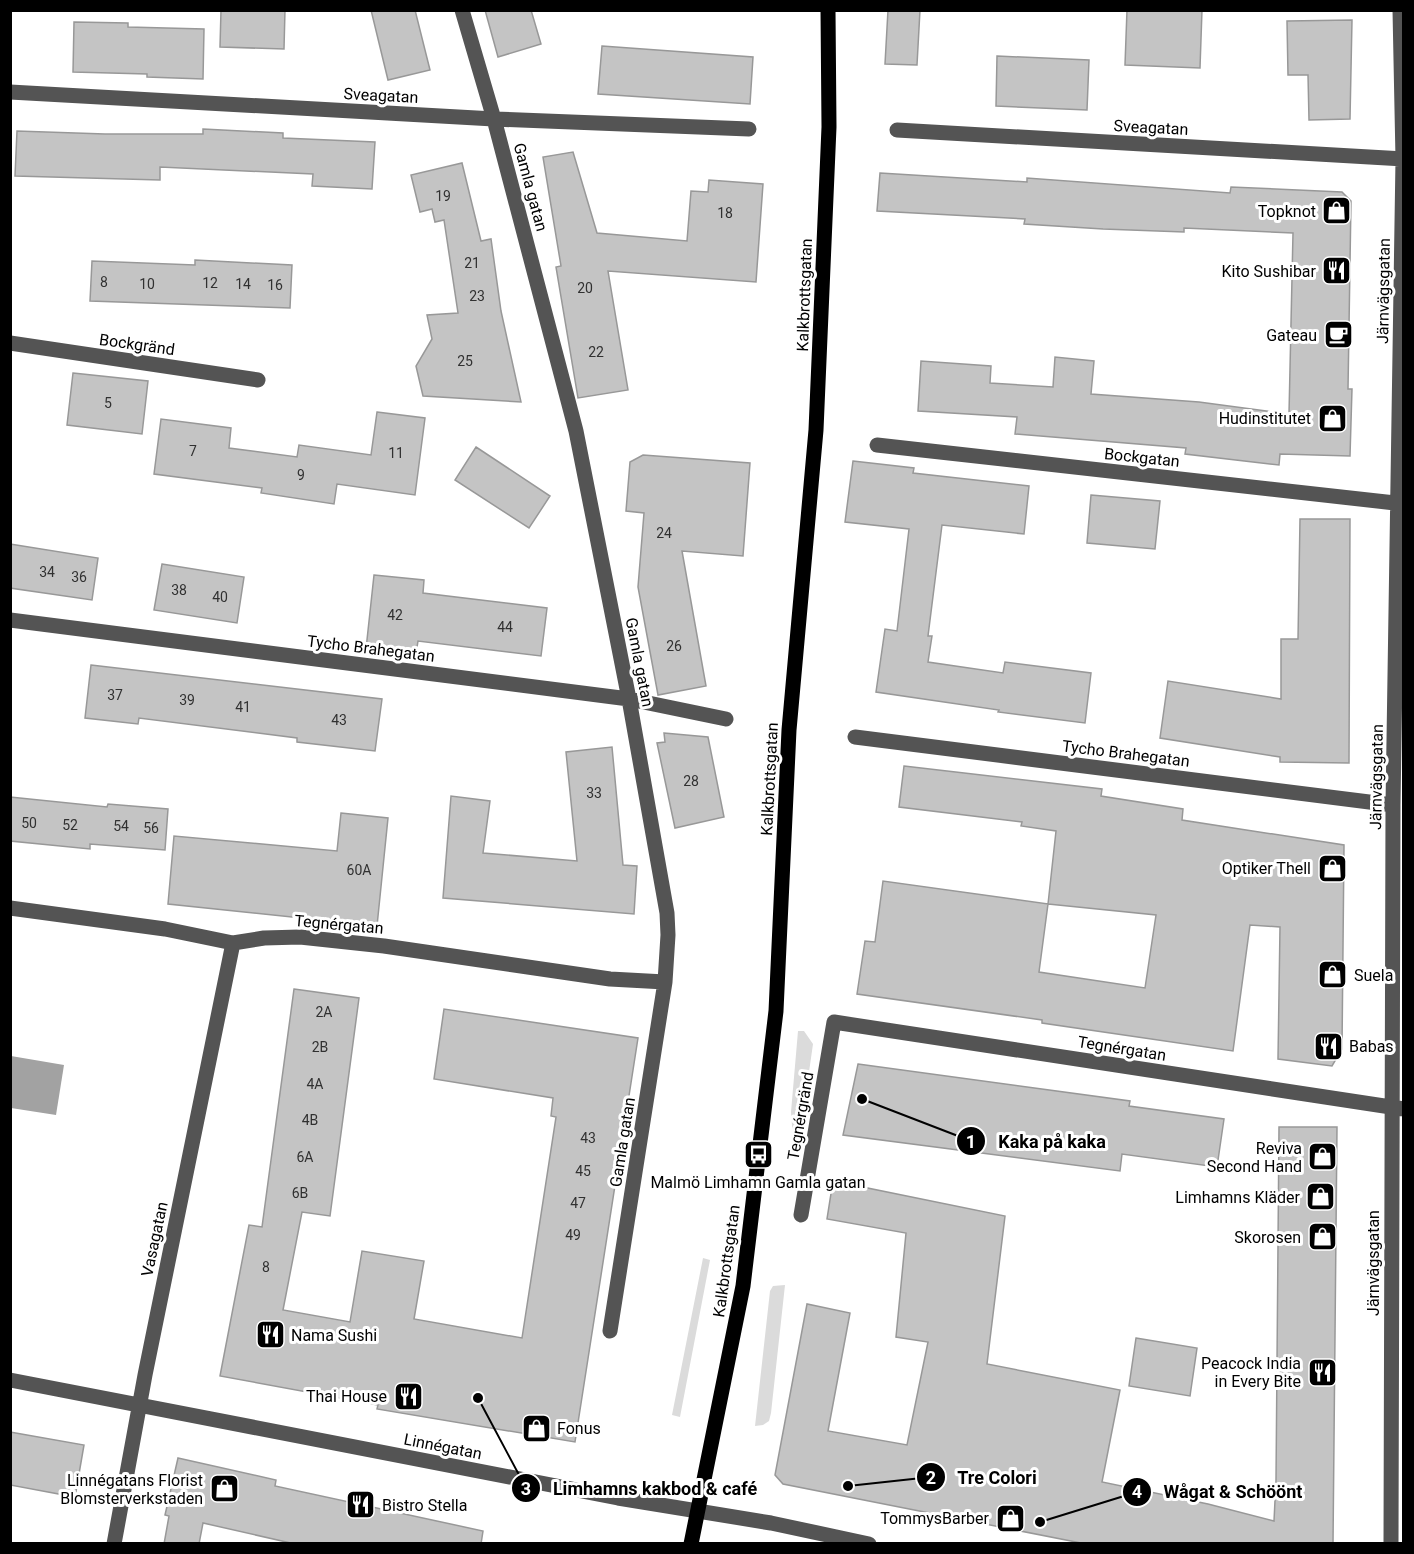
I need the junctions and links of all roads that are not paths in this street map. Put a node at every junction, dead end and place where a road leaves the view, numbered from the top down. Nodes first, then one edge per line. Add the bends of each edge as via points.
1 (462, 10) edge
2 (828, 10) edge
3 (1400, 10) edge
4 (10, 92) edge
5 (494, 119) junction
6 (749, 129) dead end
7 (897, 130) dead end
8 (1403, 159) edge
9 (10, 343) edge
10 (258, 380) dead end
11 (877, 445) dead end
12 (1401, 503) edge
13 (10, 620) edge
14 (629, 699) junction
15 (726, 719) dead end
16 (855, 737) dead end
17 (1393, 805) junction
18 (10, 908) edge
19 (233, 943) junction
20 (665, 981) junction
21 (834, 1022) joint
22 (1397, 1108) edge
23 (801, 1215) dead end
24 (610, 1331) dead end
25 (10, 1380) edge
26 (141, 1406) junction
27 (698, 1511) junction
28 (114, 1544) edge
29 (691, 1544) edge
30 (869, 1544) edge
31 (1391, 1544) edge

1 - 5 street, Gamla gatan
2 - 27 main road, Kalkbrottsgatan via 829,127 816,430 789,730 776,1011 743,1286
3 - 8 street, Järnvägsgatan
4 - 5 street, Sveagatan
5 - 6 street, Sveagatan
5 - 14 street, Gamla gatan via 576,431
7 - 8 street, Sveagatan
8 - 12 street, Järnvägsgatan
9 - 10 street, Bockgränd
11 - 12 street, Bockgatan
12 - 17 street, Järnvägsgatan
13 - 14 street, Tycho Brahegatan
14 - 15 street, Tycho Brahegatan
14 - 20 street, Gamla gatan via 667,913
16 - 17 street, Tycho Brahegatan
17 - 22 street, Järnvägsgatan
18 - 19 street, Tegnérgatan via 165,929
19 - 20 street, Tegnérgatan via 300,937 609,979
19 - 26 street, Vasagatan
20 - 24 street, Gamla gatan
21 - 22 street, Tegnérgatan
21 - 23 street, Tegnérgränd
22 - 31 street, Järnvägsgatan
25 - 26 street, Linnégatan
26 - 27 street, Linnégatan
26 - 28 street, Vasagatan
27 - 29 main road, Kalkbrottsgatan
27 - 30 street, Linnégatan

